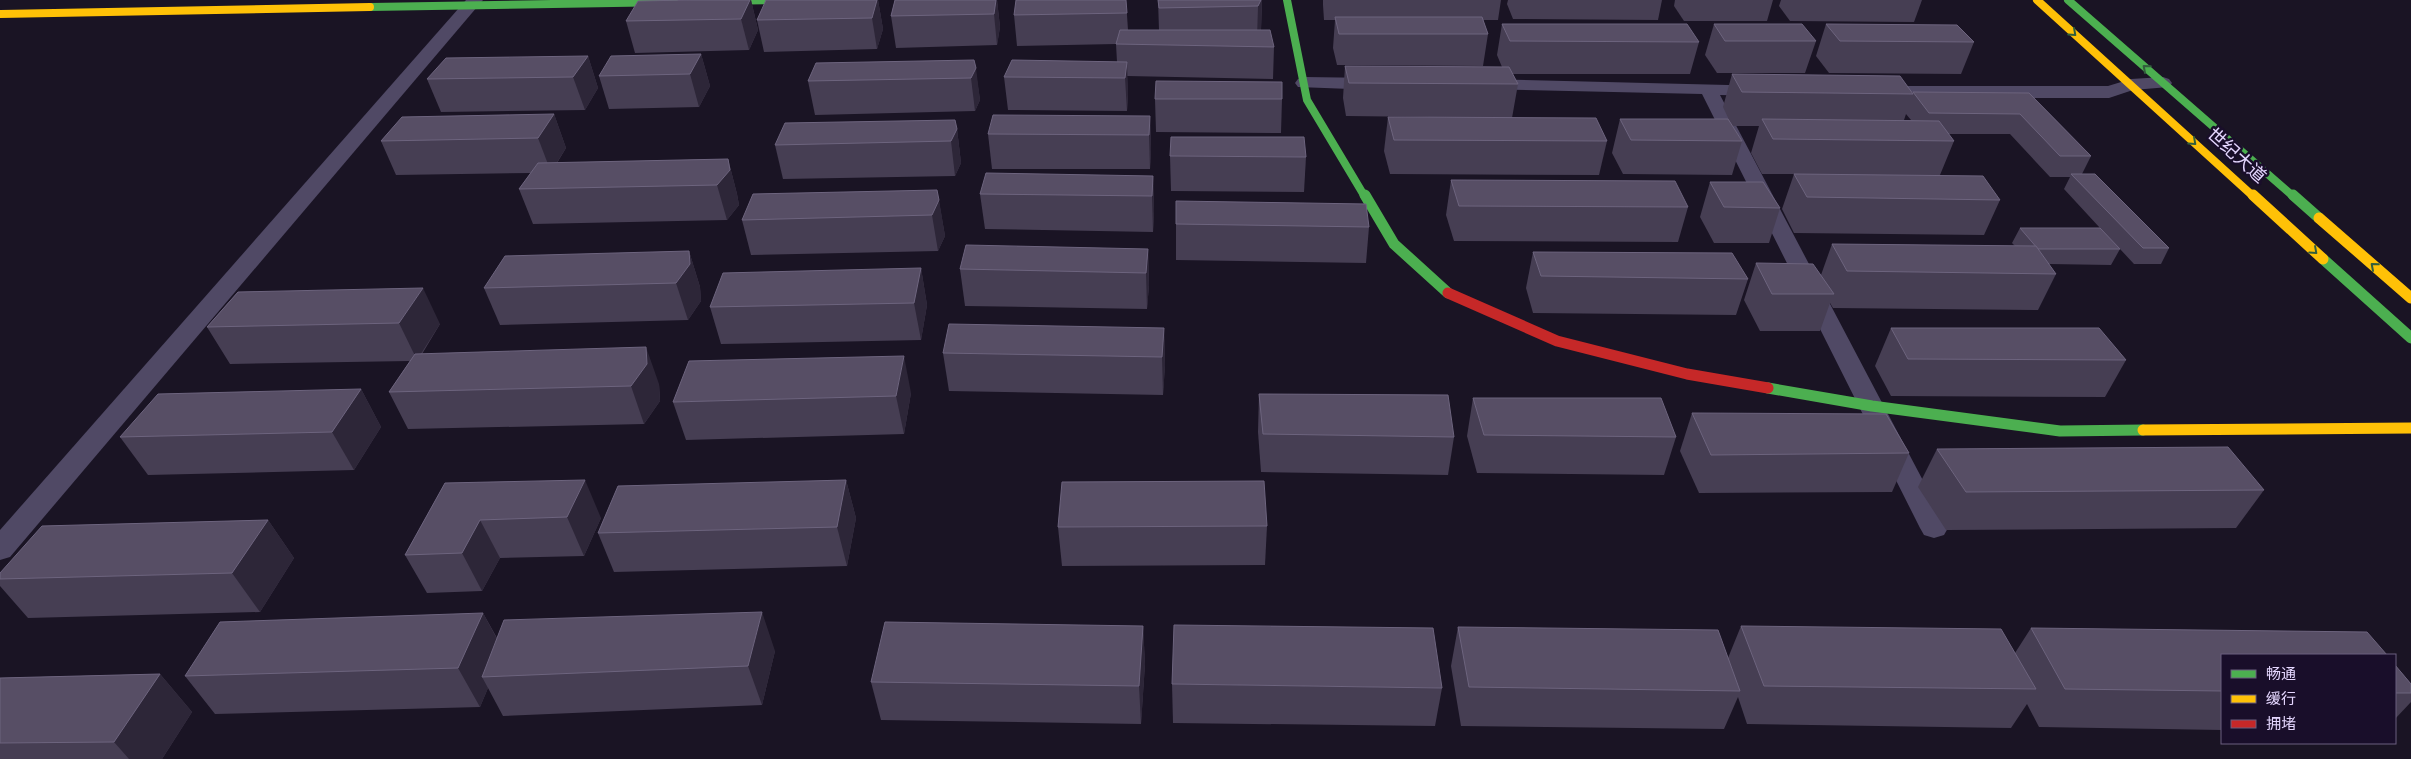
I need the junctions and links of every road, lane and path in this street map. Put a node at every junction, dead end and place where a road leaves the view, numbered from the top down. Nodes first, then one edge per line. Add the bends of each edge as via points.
1 (771, 0) edge
2 (1287, 0) edge
3 (2037, 0) edge
4 (2068, 0) edge
5 (683, 2) edge
6 (702, 2) edge
7 (471, 4) edge
8 (0, 14) edge
9 (1304, 83) junction
10 (2163, 83) junction
11 (1393, 84) edge
12 (1462, 85) edge
13 (2131, 85) junction
14 (1708, 89) junction
15 (1776, 90) edge
16 (1863, 92) edge
17 (2411, 298) edge
18 (2411, 338) edge
19 (1872, 406) junction
20 (2411, 428) edge
21 (1934, 528) dead end
22 (0, 549) edge

1 - 6 street
2 - 9 street
3 -> 13 street, 世纪大道
10 -> 4 street, 世纪大道
5 - 7 street
7 - 8 street
7 - 22 street
9 - 11 street
9 - 19 street via 1307,100 1394,244 1451,296 1558,341 1687,374
10 - 13 street
17 -> 10 street, 世纪大道
12 - 14 street
13 - 16 street via 2109,92
13 -> 18 street, 世纪大道
14 - 15 street
14 - 19 street
19 - 20 street via 2060,431
19 - 21 street

